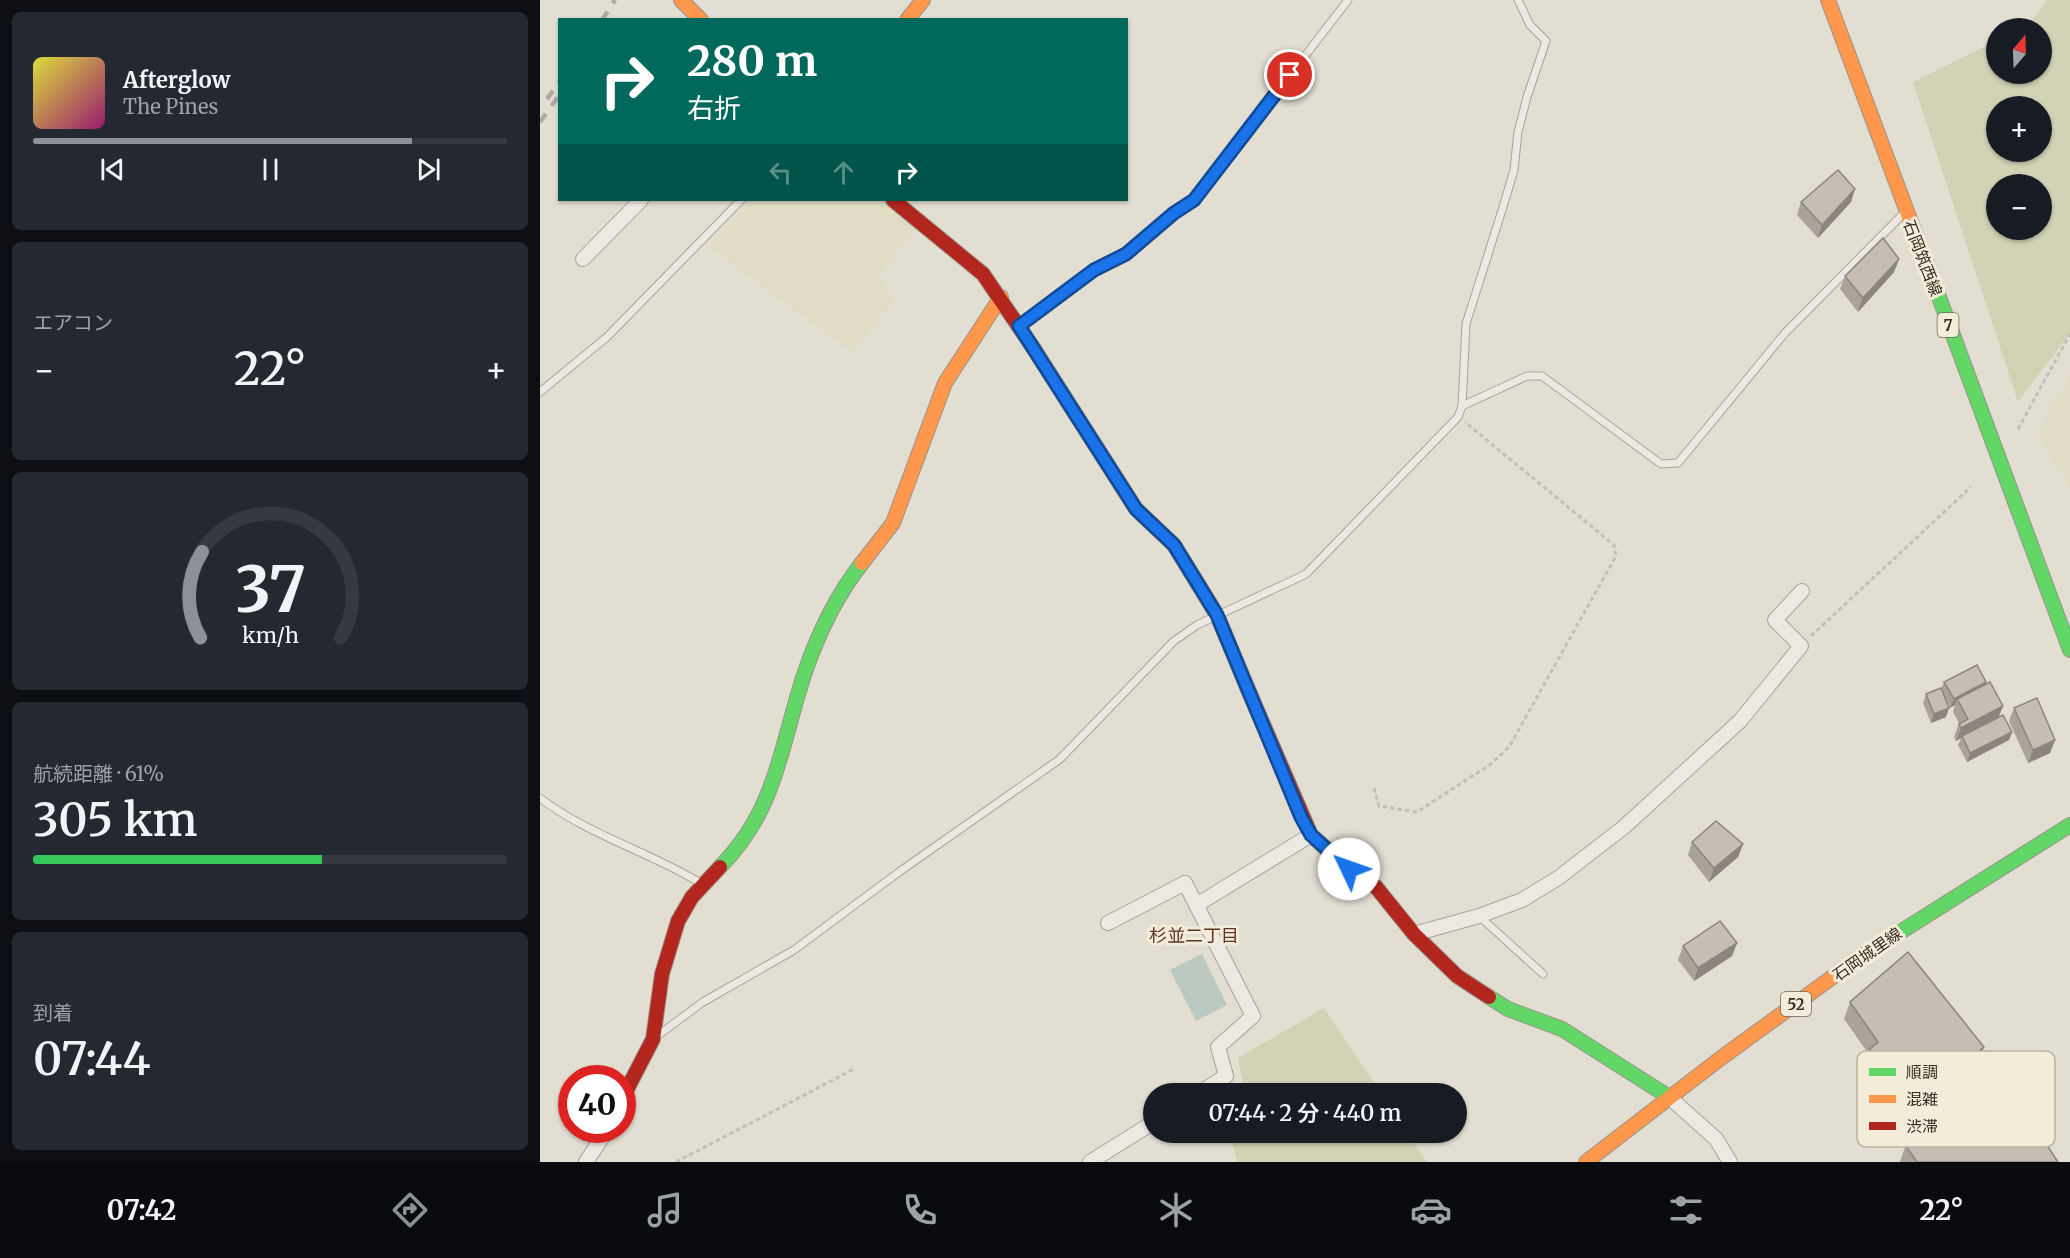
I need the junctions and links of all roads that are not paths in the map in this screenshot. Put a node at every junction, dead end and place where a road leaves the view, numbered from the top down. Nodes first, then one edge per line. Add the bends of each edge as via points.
1 (681, 0) edge
2 (923, 0) edge
3 (1348, 0) edge
4 (1518, 0) edge
5 (1827, 0) edge
6 (699, 18) edge
7 (909, 18) edge
8 (640, 201) edge
9 (740, 201) edge
10 (894, 201) edge
11 (1906, 211) junction
12 (583, 259) dead end
13 (1000, 297) junction
14 (1019, 326) junction
15 (540, 392) edge
16 (1462, 406) junction
17 (1802, 591) dead end
18 (1217, 615) junction
19 (2070, 650) edge
20 (540, 798) edge
21 (2070, 825) edge
22 (1311, 835) junction
23 (702, 884) junction
24 (1198, 904) junction
25 (1479, 916) junction
26 (1108, 923) dead end
27 (1414, 934) junction
28 (1543, 974) dead end
29 (653, 1039) junction
30 (636, 1072) edge
31 (1215, 1083) edge
32 (1669, 1097) junction
33 (1143, 1129) edge
34 (598, 1143) edge
35 (586, 1162) edge
36 (1090, 1162) edge
37 (1586, 1162) edge
38 (1730, 1162) edge

1 - 6 street
2 - 7 street
3 - 14 lane via 1194,200 1126,254 1094,270
4 - 16 lane via 1530,25 1546,41 1527,97 1514,170 1466,324
5 - 11 street, 石岡筑西線 / 7
8 - 12 street
9 - 15 lane via 607,337
10 - 13 street via 983,274
11 - 16 lane via 1785,333 1678,463 1661,464 1542,376 1527,376
11 - 19 street, 石岡筑西線 / 7
13 - 14 street
13 - 23 street via 945,383 893,523 843,587 805,672 782,759 756,823 742,845
14 - 18 street via 1136,509 1174,545
16 - 18 lane via 1458,417 1306,574
17 - 25 street via 1775,620 1800,646 1740,721 1624,827 1558,878 1522,900
18 - 22 street
18 - 29 lane via 1174,641 1060,759 794,950 703,1002
20 - 23 lane via 580,825 680,870
21 - 32 street, 石岡城里線 / 52 via 1945,900
22 - 24 street
22 - 27 street via 1376,887
23 - 29 street via 678,921 668,947
24 - 26 street via 1185,883
24 - 31 street via 1254,1016 1218,1047 1226,1076
25 - 27 street
25 - 28 lane
27 - 32 street via 1457,976 1508,1009 1562,1029
29 - 30 street
32 - 37 street, 石岡城里線 / 52
32 - 38 street via 1716,1139
33 - 36 street
34 - 35 street

